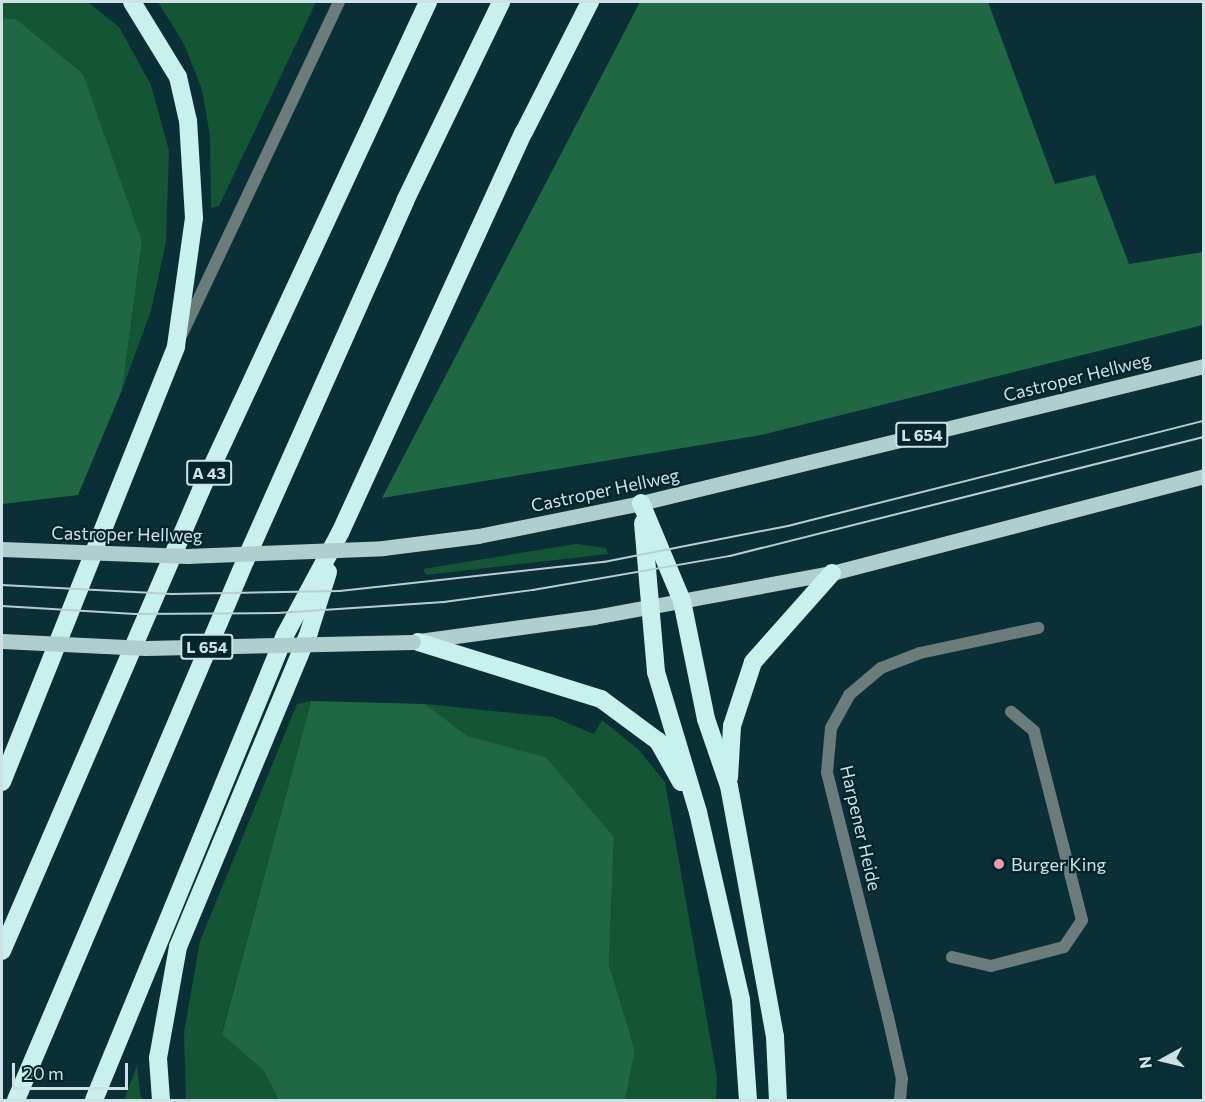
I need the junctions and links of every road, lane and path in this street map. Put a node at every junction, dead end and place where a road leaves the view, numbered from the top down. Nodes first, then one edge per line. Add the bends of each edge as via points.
1 (132, 2) edge
2 (339, 2) edge
3 (428, 2) edge
4 (501, 2) edge
5 (590, 2) edge
6 (176, 346) junction
7 (1203, 366) edge
8 (1203, 476) edge
9 (641, 503) junction
10 (340, 533) junction
11 (2, 549) edge
12 (832, 573) junction
13 (682, 601) junction
14 (649, 608) junction
15 (1038, 628) dead end
16 (2, 641) edge
17 (416, 642) junction
18 (1011, 712) dead end
19 (2, 782) edge
20 (729, 786) junction
21 (698, 812) junction
22 (2, 951) edge
23 (952, 957) dead end
24 (16, 1101) edge
25 (94, 1101) edge
26 (161, 1101) edge
27 (748, 1101) edge
28 (778, 1101) edge
29 (900, 1101) edge

1 - 6 highway via 178,77 188,121 194,218
2 - 6 street
3 - 22 highway, A 43 via 201,490
4 - 24 highway via 405,201 245,561
5 - 10 highway via 524,132
6 - 19 highway
7 - 9 main road, Castroper Hellweg / L 654
8 - 12 main road, L 654
9 - 11 main road, Castroper Hellweg / L 654, bridge via 478,536 383,548 197,556
9 - 13 highway
9 - 14 highway
10 - 25 highway via 285,635
10 - 26 highway via 309,632 178,947 158,1058
12 - 13 main road, L 654
12 - 20 highway via 753,662 732,726
13 - 14 main road, L 654
13 - 20 highway via 706,719
14 - 17 main road, L 654
14 - 21 highway via 656,672
15 - 29 street, Harpener Heide via 920,653 881,668 849,695 831,728 827,772 902,1080
16 - 17 main road, L 654, bridge via 146,648
17 - 21 highway via 601,699 658,741
18 - 23 street via 1034,731 1082,920 1064,947 991,966
20 - 28 highway via 776,1037
21 - 27 highway via 741,1000

